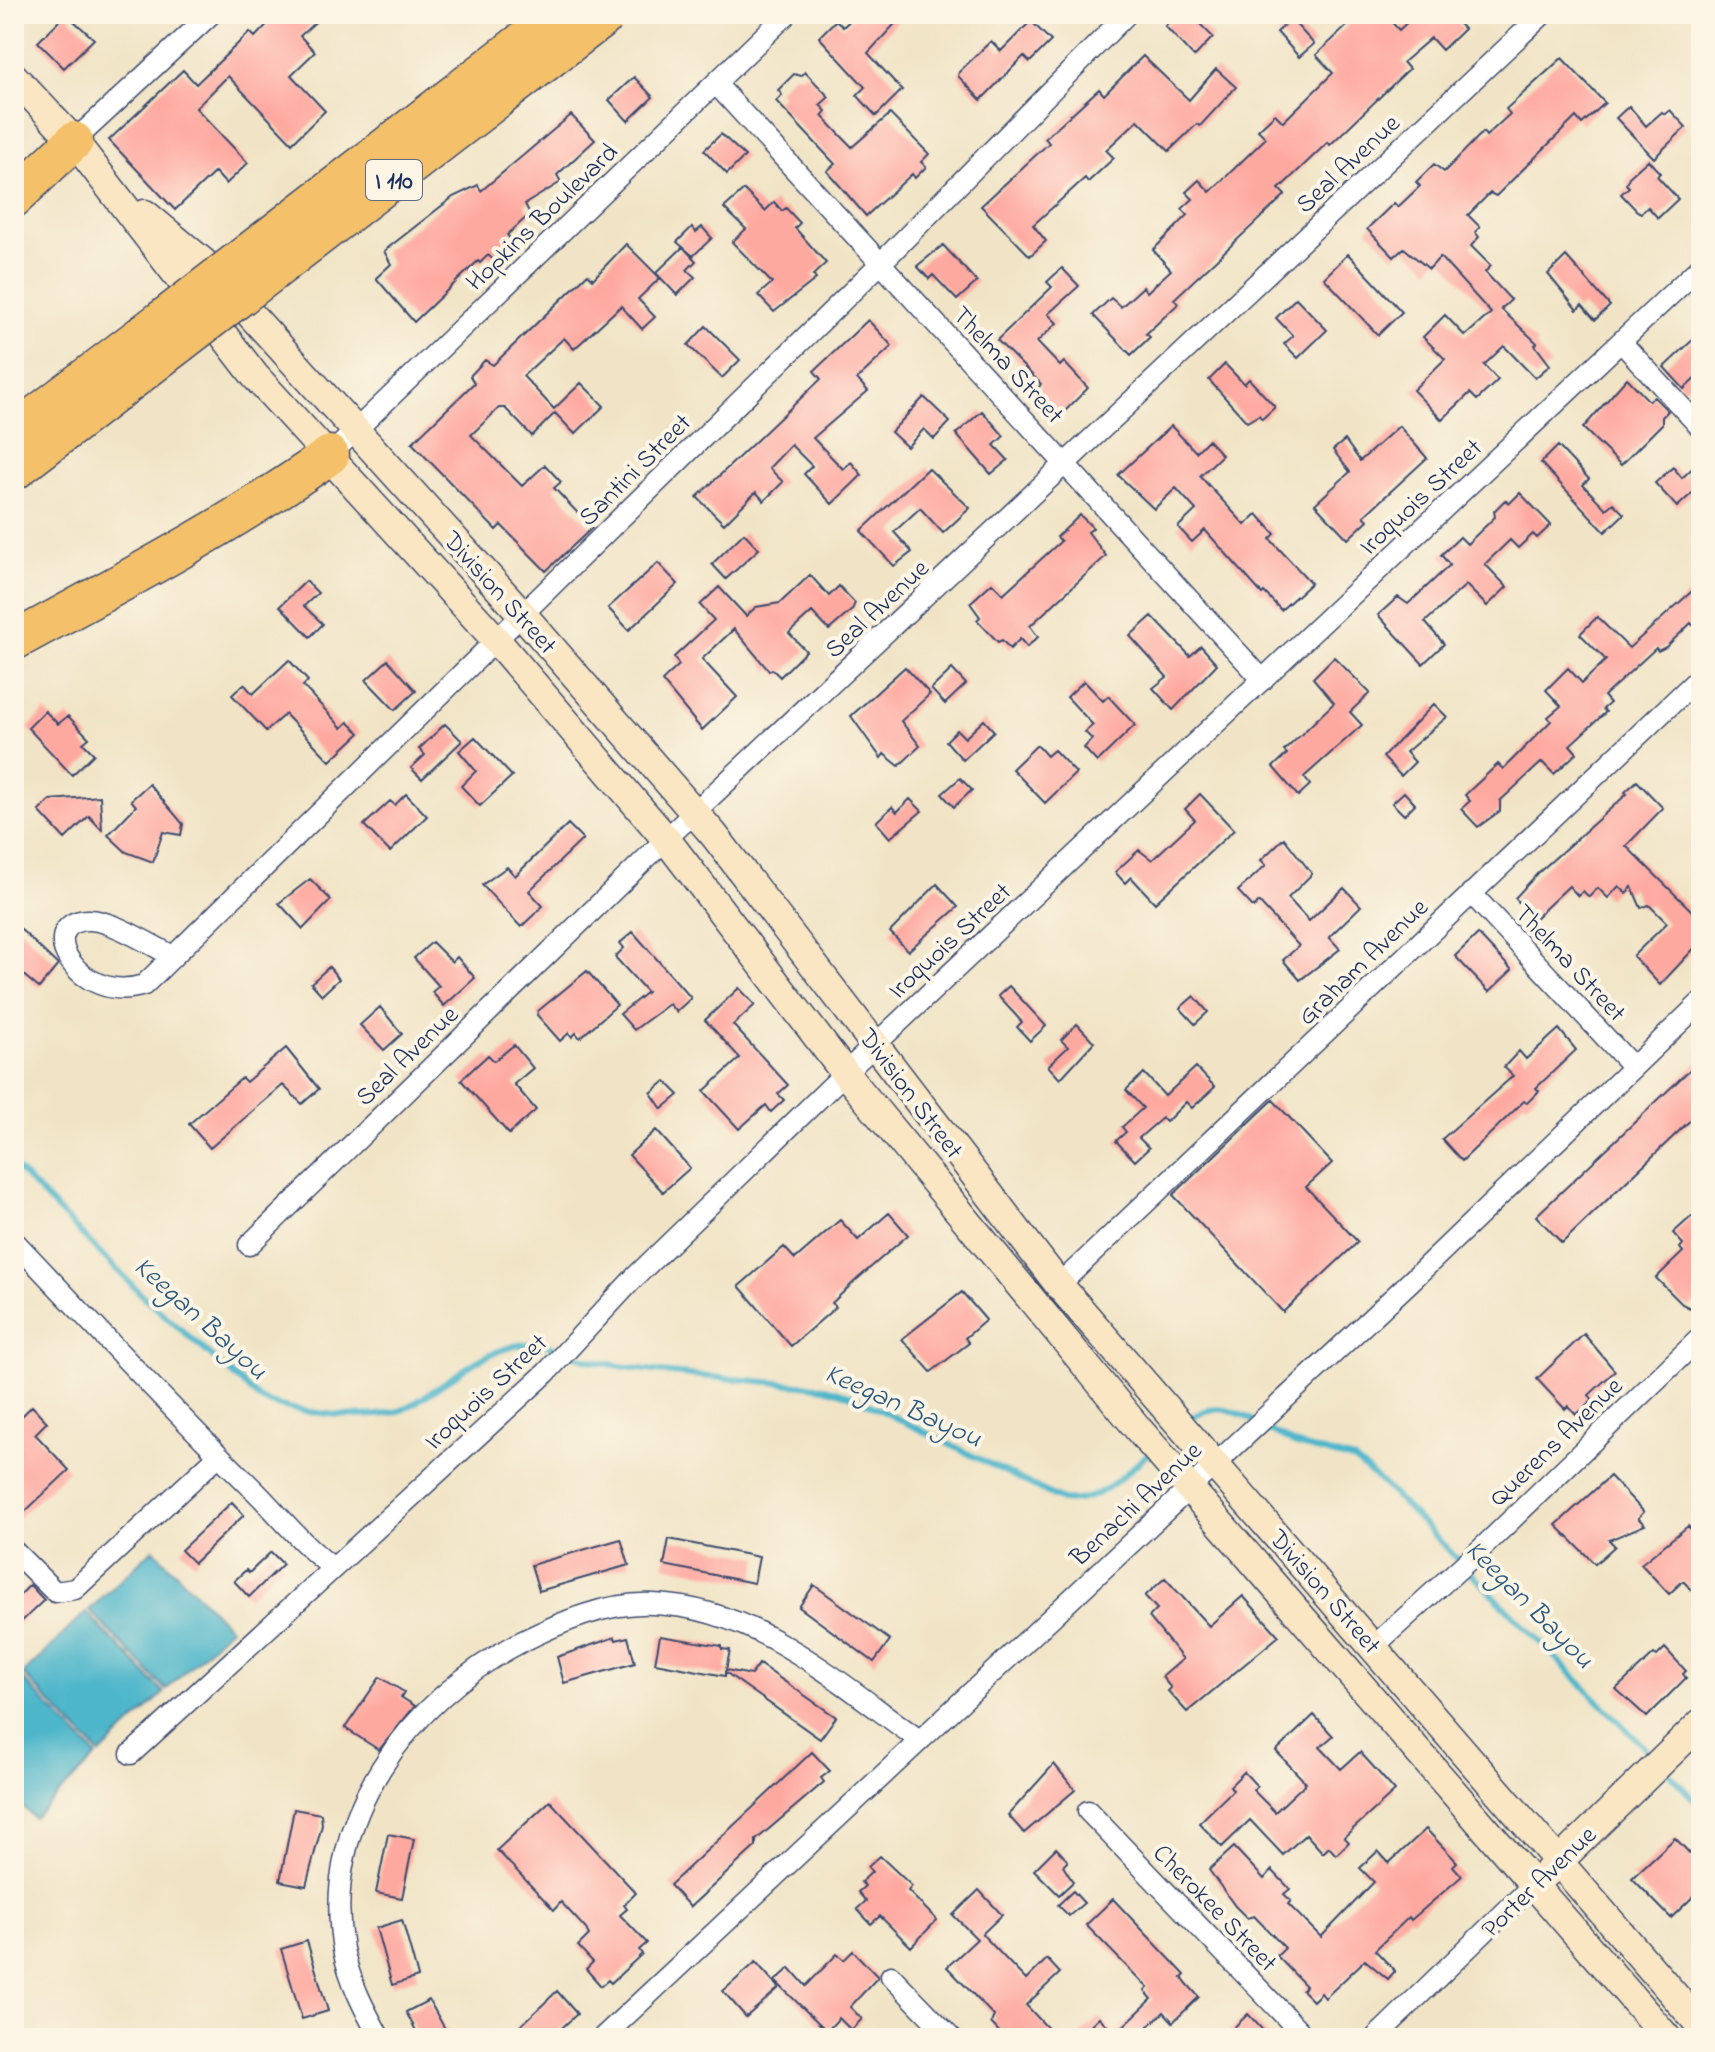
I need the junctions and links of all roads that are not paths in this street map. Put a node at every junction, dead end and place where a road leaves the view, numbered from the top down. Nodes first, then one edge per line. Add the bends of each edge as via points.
1 (211, 14) edge
2 (558, 14) edge
3 (608, 14) edge
4 (787, 14) edge
5 (1127, 14) edge
6 (1543, 14) edge
7 (14, 77) edge
8 (716, 84) junction
9 (74, 141) junction
10 (14, 198) edge
11 (881, 263) junction
12 (1701, 266) edge
13 (1621, 342) junction
14 (1701, 428) edge
15 (14, 432) edge
16 (342, 443) junction
17 (1067, 464) junction
18 (14, 471) edge
19 (523, 615) junction
20 (14, 641) edge
21 (497, 641) junction
22 (1701, 676) edge
23 (1263, 680) junction
24 (695, 812) junction
25 (666, 839) junction
26 (1471, 893) junction
27 (173, 956) junction
28 (1701, 1002) edge
29 (875, 1046) junction
30 (1633, 1067) junction
31 (845, 1073) junction
32 (14, 1241) edge
33 (249, 1245) dead end
34 (1059, 1285) junction
35 (1701, 1337) edge
36 (218, 1456) junction
37 (1216, 1463) junction
38 (1190, 1488) junction
39 (14, 1551) edge
40 (332, 1567) junction
41 (1374, 1646) junction
42 (1701, 1723) edge
43 (918, 1739) junction
44 (131, 1754) dead end
45 (1088, 1811) dead end
46 (1558, 1862) junction
47 (1535, 1883) junction
48 (891, 1976) dead end
49 (1701, 2026) edge
50 (380, 2038) edge
51 (602, 2038) edge
52 (951, 2038) edge
53 (1306, 2038) edge
54 (1375, 2038) edge
55 (1667, 2038) edge

1 - 9 street
2 - 15 highway, I 110, bridge
3 - 18 highway, I 110, bridge
4 - 8 street, Hopkins Boulevard
5 - 11 street, Santini Street
6 - 17 street, Seal Avenue
7 - 9 main road, Division Street
8 - 11 street, Thelma Street
8 - 16 street, Hopkins Boulevard
9 - 10 highway
9 - 16 main road, Division Street via 255,376
11 - 17 street, Thelma Street
11 - 19 street, Santini Street
12 - 13 street, Iroquois Street
13 - 14 street
13 - 23 street, Iroquois Street
16 - 19 main road, Division Street
16 - 20 highway via 281,489
16 - 21 main road, Division Street
17 - 23 street, Thelma Street
17 - 24 street, Seal Avenue
19 - 21 street, Santini Street
19 - 24 main road, Division Street
21 - 25 main road, Division Street
21 - 27 street, Santini Street
22 - 26 street, Graham Avenue
23 - 29 street, Iroquois Street
24 - 25 street, Seal Avenue
24 - 29 main road, Division Street
25 - 31 main road, Division Street
25 - 33 street, Seal Avenue
26 - 30 street, Thelma Street
26 - 34 street, Graham Avenue
27 - 27 street, Santini Street via 144,985 125,991 87,978 62,948 64,935 86,920 103,922
28 - 30 street, Benachi Avenue
29 - 31 street, Iroquois Street
29 - 34 main road, Division Street
30 - 37 street, Benachi Avenue
31 - 38 main road, Division Street
31 - 40 street, Iroquois Street via 634,1278 546,1373
32 - 36 street
34 - 37 main road, Division Street
35 - 41 street, Querens Avenue
36 - 39 street via 75,1589 55,1592
36 - 40 street
37 - 38 street, Benachi Avenue
37 - 41 main road, Division Street
38 - 43 street, Benachi Avenue
38 - 47 main road, Division Street
40 - 44 street, Iroquois Street
41 - 46 main road, Division Street
42 - 46 main road, Porter Avenue
43 - 50 street via 796,1653 741,1622 704,1610 651,1603 599,1611 564,1621 503,1651 423,1711 353,1820 338,1906 344,1952
43 - 51 street, Benachi Avenue
45 - 53 street, Cherokee Street
46 - 47 main road, Porter Avenue
46 - 49 main road, Division Street
47 - 54 street, Porter Avenue
47 - 55 main road, Division Street
48 - 52 street

